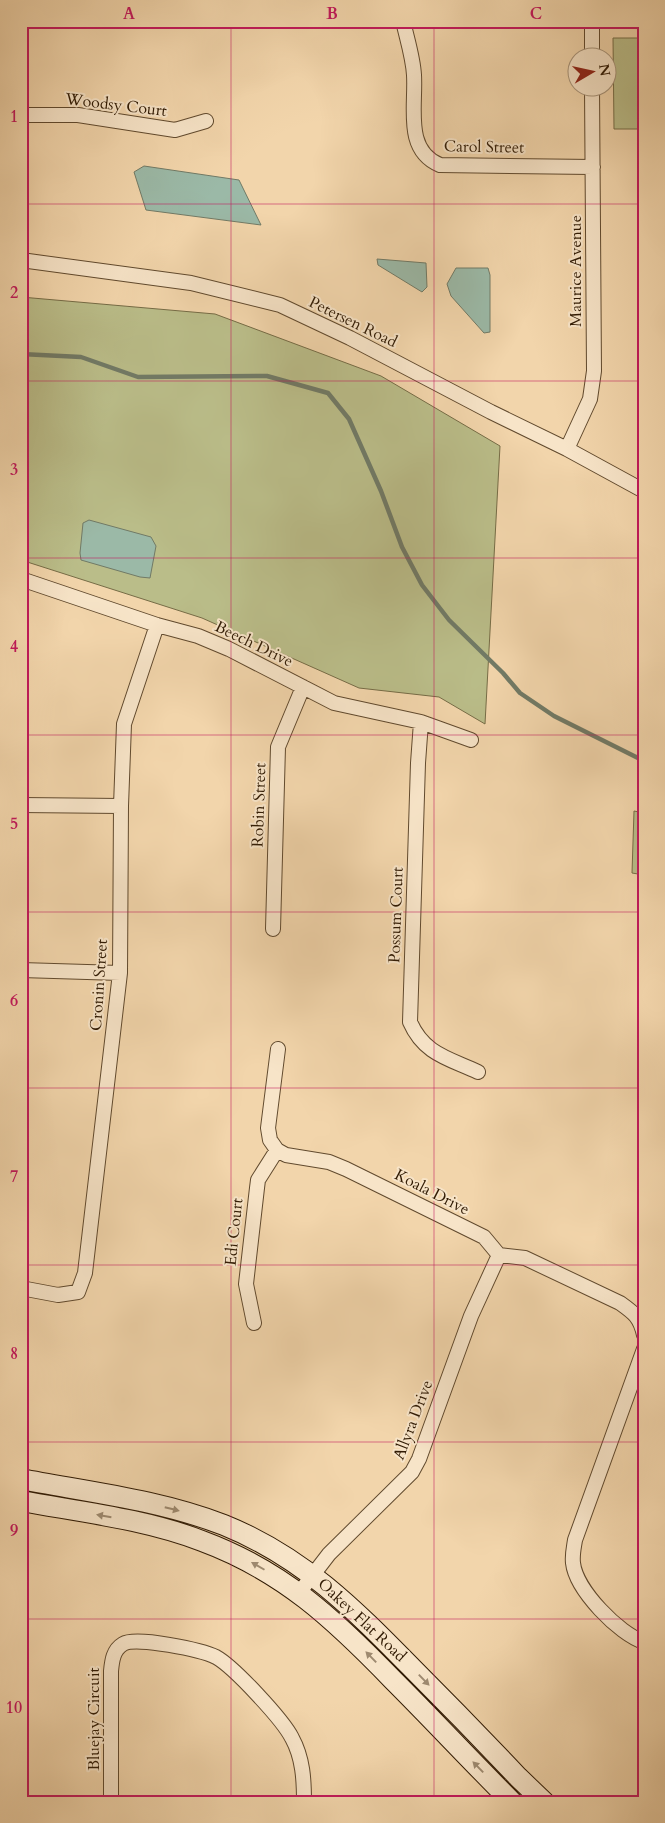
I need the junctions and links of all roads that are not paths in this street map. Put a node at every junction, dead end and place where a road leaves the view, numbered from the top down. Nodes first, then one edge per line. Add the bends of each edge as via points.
1 (403, 21) edge
2 (592, 21) edge
3 (592, 48) edge
4 (592, 98) edge
5 (21, 115) edge
6 (206, 122) dead end
7 (593, 167) junction
8 (21, 260) edge
9 (567, 449) junction
10 (644, 491) edge
11 (21, 579) edge
12 (157, 625) junction
13 (303, 687) junction
14 (422, 722) junction
15 (471, 740) dead end
16 (21, 805) edge
17 (121, 806) junction
18 (273, 929) dead end
19 (21, 970) edge
20 (120, 973) junction
21 (278, 1049) dead end
22 (478, 1072) dead end
23 (277, 1150) junction
24 (499, 1255) junction
25 (21, 1288) edge
26 (254, 1323) dead end
27 (644, 1335) edge
28 (644, 1350) edge
29 (21, 1479) edge
30 (21, 1501) edge
31 (312, 1574) junction
32 (299, 1593) junction
33 (644, 1642) edge
34 (112, 1802) edge
35 (304, 1802) edge
36 (512, 1802) edge
37 (544, 1802) edge

1 - 7 street, Carol Street via 414,74 415,134 418,146 430,161 440,165
2 - 3 street
4 - 7 street, Maurice Avenue
5 - 6 street, Woodsy Court via 78,115 174,130
7 - 9 street, Maurice Avenue via 594,372 590,400
8 - 9 street, Petersen Road via 191,283 280,305
9 - 10 street, Petersen Road
11 - 12 street, Beech Drive
12 - 13 street, Beech Drive via 198,636 229,649
12 - 17 street, Cronin Street via 124,724
13 - 14 street, Beech Drive via 334,703
13 - 18 street, Robin Street via 278,747
14 - 15 street, Beech Drive
14 - 22 street, Possum Court via 410,1022 417,1037 431,1051
16 - 17 street
17 - 20 street, Cronin Street
19 - 20 street
20 - 25 street, Cronin Street via 85,1274 78,1292 58,1295
21 - 23 street via 268,1128 270,1140
23 - 24 street, Koala Drive via 286,1155 346,1168 484,1237
23 - 26 street, Edi Court via 258,1180 246,1284
24 - 27 street via 525,1258 620,1303 639,1319
24 - 31 street, Allyra Drive via 471,1316 412,1472
28 - 33 street via 575,1540 573,1563 583,1589 595,1604 630,1636
29 -> 31 main road, Oakey Flat Road via 143,1502 201,1517 258,1541
32 -> 30 main road, Oakey Flat Road via 250,1562 202,1540 129,1521
31 - 32 street, Allyra Drive
31 -> 37 main road, Oakey Flat Road via 353,1608
36 -> 32 main road, Oakey Flat Road via 352,1638
34 - 35 street, Bluejay Circuit via 112,1659 124,1643 139,1640 205,1653 229,1667 292,1737 303,1772

